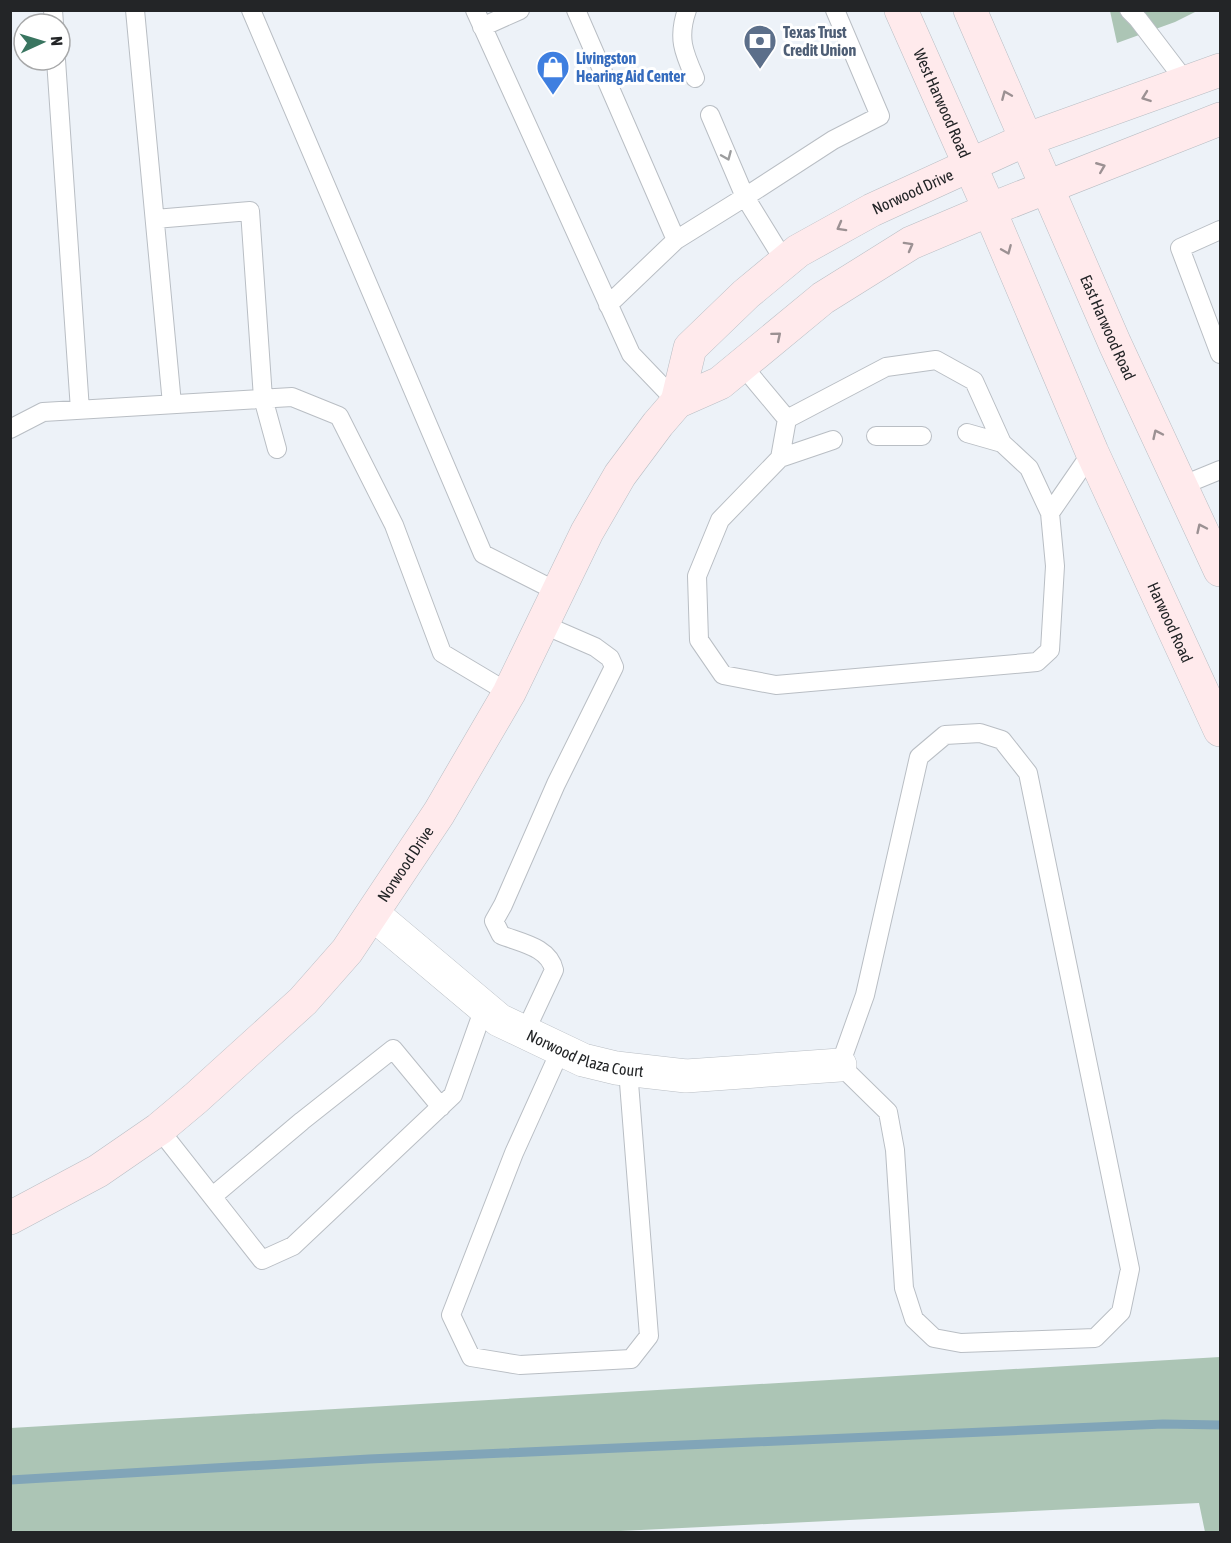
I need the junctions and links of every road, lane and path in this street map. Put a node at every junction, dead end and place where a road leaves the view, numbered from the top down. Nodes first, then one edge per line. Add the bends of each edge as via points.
1 (135, 10) edge
2 (251, 10) edge
3 (520, 10) edge
4 (576, 10) edge
5 (687, 10) edge
6 (836, 10) edge
7 (901, 10) edge
8 (970, 10) edge
9 (1129, 10) edge
10 (479, 19) edge
11 (1221, 70) edge
12 (57, 72) edge
13 (695, 78) dead end
14 (1186, 82) junction
15 (710, 115) dead end
16 (1221, 119) edge
17 (969, 165) junction
18 (1036, 165) junction
19 (745, 198) junction
20 (987, 203) junction
21 (155, 219) junction
22 (1221, 230) edge
23 (676, 240) junction
24 (785, 262) junction
25 (608, 305) junction
26 (1220, 347) edge
27 (742, 365) junction
28 (263, 398) junction
29 (677, 402) junction
30 (172, 404) junction
31 (81, 410) junction
32 (787, 419) junction
33 (10, 429) edge
34 (967, 433) dead end
35 (876, 436) dead end
36 (922, 436) dead end
37 (833, 440) dead end
38 (1002, 443) junction
39 (277, 448) dead end
40 (1092, 452) junction
41 (780, 458) junction
42 (1221, 471) edge
43 (1181, 486) junction
44 (1050, 513) junction
45 (1221, 570) edge
46 (558, 592) junction
47 (543, 624) junction
48 (509, 693) junction
49 (1221, 730) edge
50 (373, 914) junction
51 (484, 1008) junction
52 (525, 1032) junction
53 (561, 1049) junction
54 (840, 1065) junction
55 (628, 1070) junction
56 (441, 1107) junction
57 (159, 1129) junction
58 (213, 1196) junction
59 (10, 1218) edge

1 - 21 lane
2 - 46 lane via 483,554
3 - 10 lane
4 - 23 lane
5 - 13 lane via 681,38
6 - 19 lane via 880,116 833,140
7 - 17 main road, West Harwood Road
18 -> 8 main road
9 - 14 lane
10 - 25 lane
11 - 14 main road, Norwood Drive
12 - 31 lane
14 -> 18 main road, Norwood Drive
15 -> 19 lane
18 -> 16 main road, Norwood Drive
17 - 18 main road, Norwood Drive
17 - 20 main road, West Harwood Road
17 -> 24 main road, Norwood Drive via 872,210
18 - 20 main road, Norwood Drive
43 -> 18 main road, East Harwood Road
19 - 23 lane
19 - 24 lane
27 -> 20 main road, Norwood Drive via 823,298 911,243
20 -> 40 main road
21 - 28 lane via 250,211
21 - 30 lane
22 - 26 lane via 1180,248
23 - 25 lane
24 - 29 main road, Norwood Drive via 690,348
25 - 29 lane via 631,354
27 - 29 main road, Norwood Drive via 720,383
27 - 32 lane
28 - 30 lane
28 - 39 lane
28 - 48 lane via 292,397 339,416 394,525 442,653
29 - 46 main road, Norwood Drive via 620,475
30 - 31 lane
31 - 33 lane via 43,412
32 - 38 lane via 886,367 936,360 974,381
32 - 41 lane
34 - 38 lane
35 - 36 lane
37 - 41 lane
38 - 44 lane via 1029,468
40 - 44 lane
40 - 49 main road, Harwood Road
41 - 44 lane via 720,520 696,576 699,640 723,675 776,685 1037,662 1050,650 1055,566
42 - 43 lane
45 -> 43 main road
46 - 47 main road, Norwood Drive
47 - 48 main road, Norwood Drive
47 - 52 lane via 595,647 610,658 614,667 494,921 501,935 543,951 552,962 554,970
48 - 50 main road, Norwood Drive via 439,813
50 - 51 street, Norwood Plaza Court
50 - 57 main road, Norwood Drive via 303,1001
51 - 52 street, Norwood Plaza Court
51 - 56 lane via 453,1095
52 - 53 street, Norwood Plaza Court
53 - 55 street, Norwood Plaza Court via 583,1060
53 - 55 lane via 514,1153 451,1315 471,1358 520,1365 631,1359 649,1336
54 - 54 lane via 888,1112 895,1150 904,1288 914,1319 934,1338 961,1343 1095,1338 1121,1312 1130,1269 1028,773 1002,740 980,733 945,735 919,757 865,995
54 - 55 street, Norwood Plaza Court via 686,1076
56 - 58 lane via 393,1048
56 - 58 lane via 293,1246 262,1260
57 - 58 lane
57 - 59 main road, Norwood Drive via 98,1171

